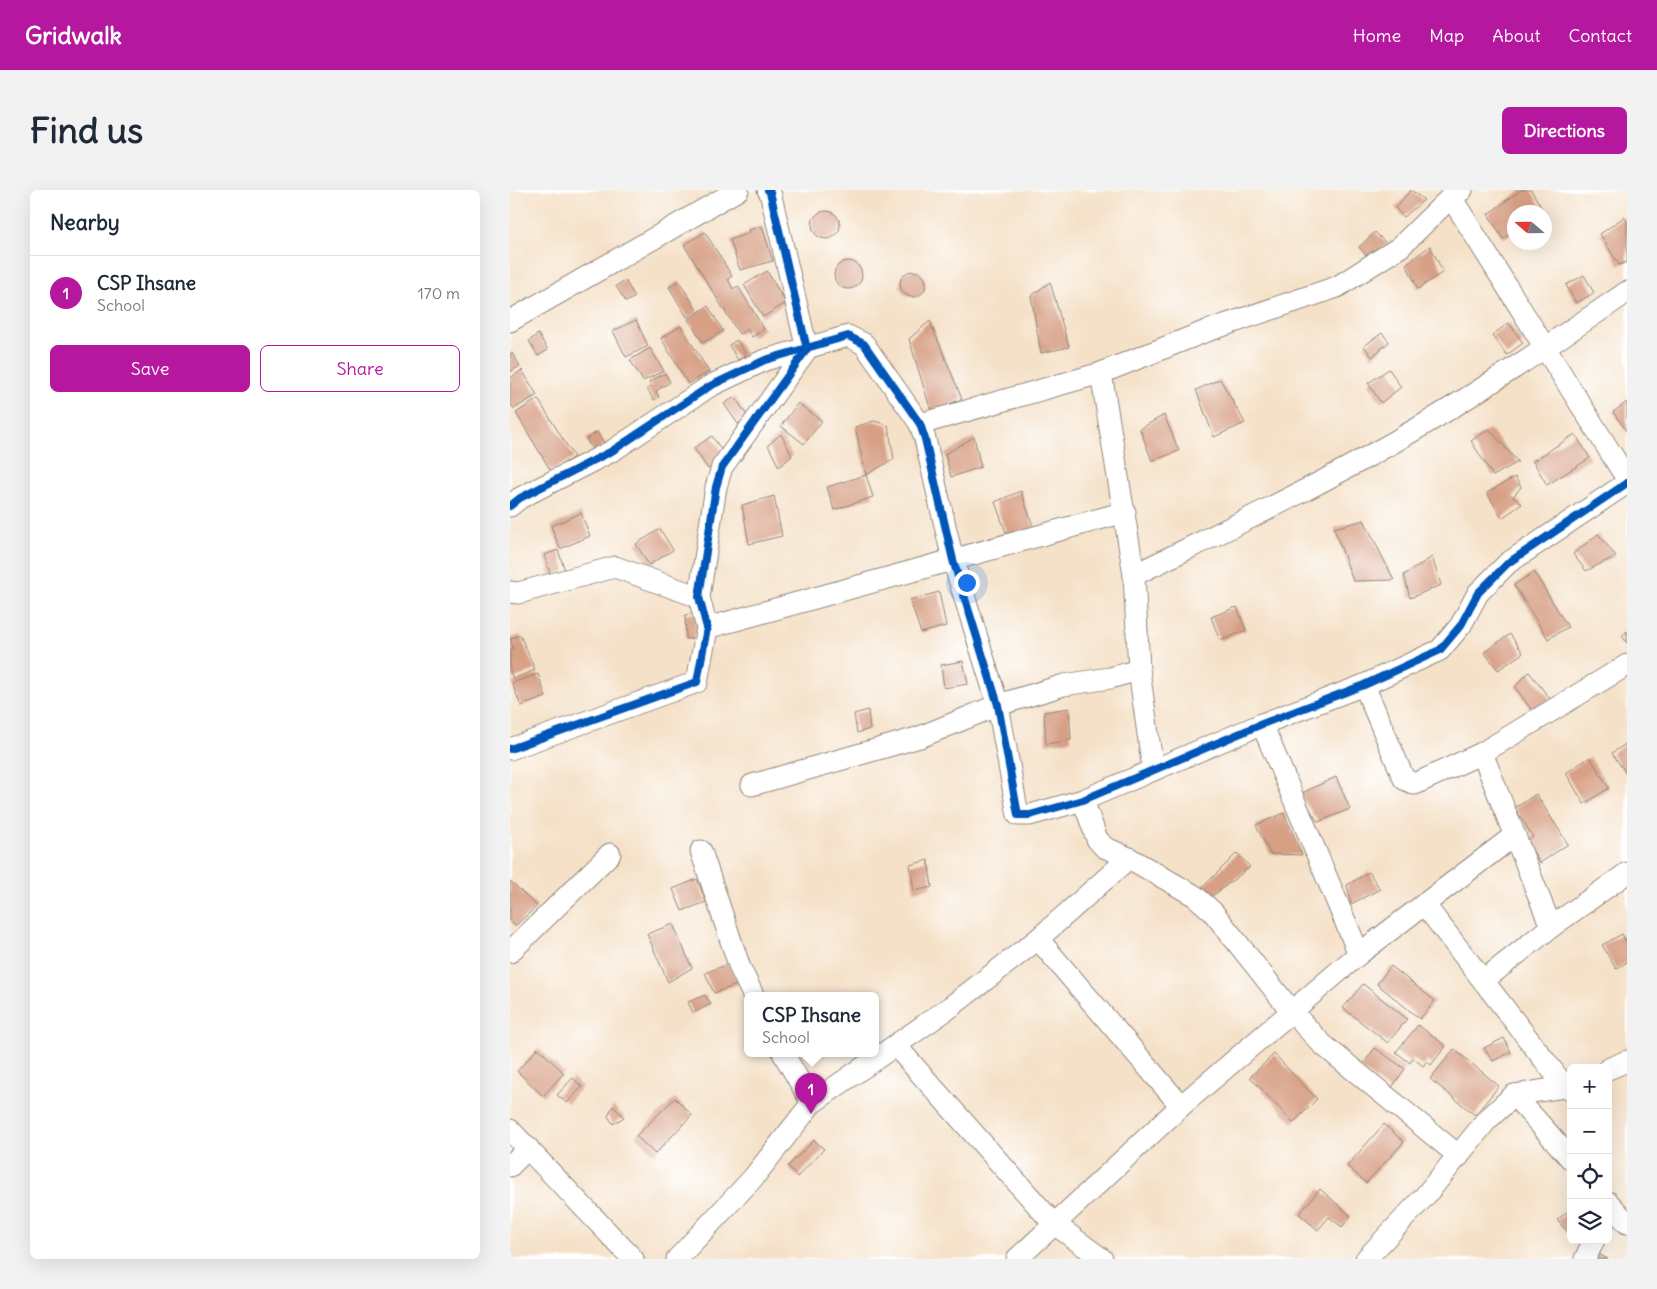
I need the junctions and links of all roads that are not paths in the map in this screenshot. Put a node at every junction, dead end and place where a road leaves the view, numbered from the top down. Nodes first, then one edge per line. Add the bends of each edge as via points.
1 (738, 190) edge
2 (768, 190) edge
3 (1456, 194) edge
4 (1627, 292) edge
5 (510, 321) edge
6 (1544, 348) junction
7 (807, 349) junction
8 (1102, 373) junction
9 (920, 424) junction
10 (1627, 479) edge
11 (1627, 483) edge
12 (510, 506) edge
13 (1125, 512) junction
14 (953, 560) junction
15 (1134, 575) junction
16 (510, 592) edge
17 (699, 597) junction
18 (707, 628) junction
19 (1627, 665) edge
20 (1139, 670) junction
21 (1364, 684) junction
22 (998, 705) junction
23 (1262, 724) junction
24 (510, 749) edge
25 (1482, 753) junction
26 (1153, 770) junction
27 (752, 785) dead end
28 (1083, 800) junction
29 (1514, 836) junction
30 (701, 851) dead end
31 (610, 854) dead end
32 (1130, 858) junction
33 (1627, 874) edge
34 (1424, 904) junction
35 (1551, 927) junction
36 (1038, 938) junction
37 (510, 952) edge
38 (1359, 954) junction
39 (1484, 980) junction
40 (752, 992) edge
41 (1292, 1012) junction
42 (896, 1046) junction
43 (784, 1057) edge
44 (1627, 1061) edge
45 (1612, 1067) edge
46 (1567, 1086) edge
47 (1567, 1087) edge
48 (1514, 1095) junction
49 (812, 1103) junction
50 (1181, 1106) junction
51 (510, 1130) edge
52 (528, 1148) junction
53 (1567, 1155) edge
54 (1458, 1156) junction
55 (510, 1166) edge
56 (1612, 1208) edge
57 (1053, 1223) junction
58 (1627, 1223) edge
59 (1592, 1244) edge
60 (633, 1259) edge
61 (677, 1259) edge
62 (1017, 1259) edge
63 (1102, 1259) edge
64 (1366, 1259) edge
65 (1585, 1259) edge

1 - 5 street
2 - 7 street
3 - 6 street
3 - 8 street via 1400,247 1337,287 1204,332
4 - 6 street
6 - 10 street
6 - 15 street via 1394,441 1299,494
7 - 9 street via 848,336 864,344
7 - 12 street via 765,360 710,386 612,451
7 - 17 street via 722,468 716,487
8 - 9 street
8 - 13 street
9 - 14 street
11 - 21 street via 1508,562 1478,593 1461,625 1440,650
13 - 14 street
13 - 15 street
14 - 18 street
14 - 22 street
15 - 20 street
16 - 17 street via 518,593 616,567
17 - 18 street
18 - 24 street via 697,682
19 - 25 street
20 - 22 street via 1064,685
20 - 26 street
21 - 23 street
21 - 25 street via 1404,779 1415,784
22 - 27 street via 920,737
22 - 28 street via 1018,815 1030,815
23 - 26 street
23 - 38 street
25 - 29 street
26 - 28 street
28 - 32 street via 1096,839 1104,847
29 - 34 street
29 - 35 street
30 - 40 street via 740,968
31 - 37 street
32 - 36 street
32 - 41 street via 1176,883 1213,912
33 - 35 street
34 - 38 street
34 - 39 street
35 - 39 street
36 - 42 street
36 - 50 street
38 - 41 street
39 - 46 street
41 - 50 street
41 - 54 street via 1322,1044
42 - 49 street
42 - 57 street
43 - 49 street
44 - 45 street
47 - 48 street
48 - 53 street
48 - 54 street
49 - 61 street via 753,1178
50 - 57 street
51 - 52 street
52 - 55 street
52 - 60 street
54 - 64 street
56 - 58 street
57 - 62 street
57 - 63 street
59 - 65 street

